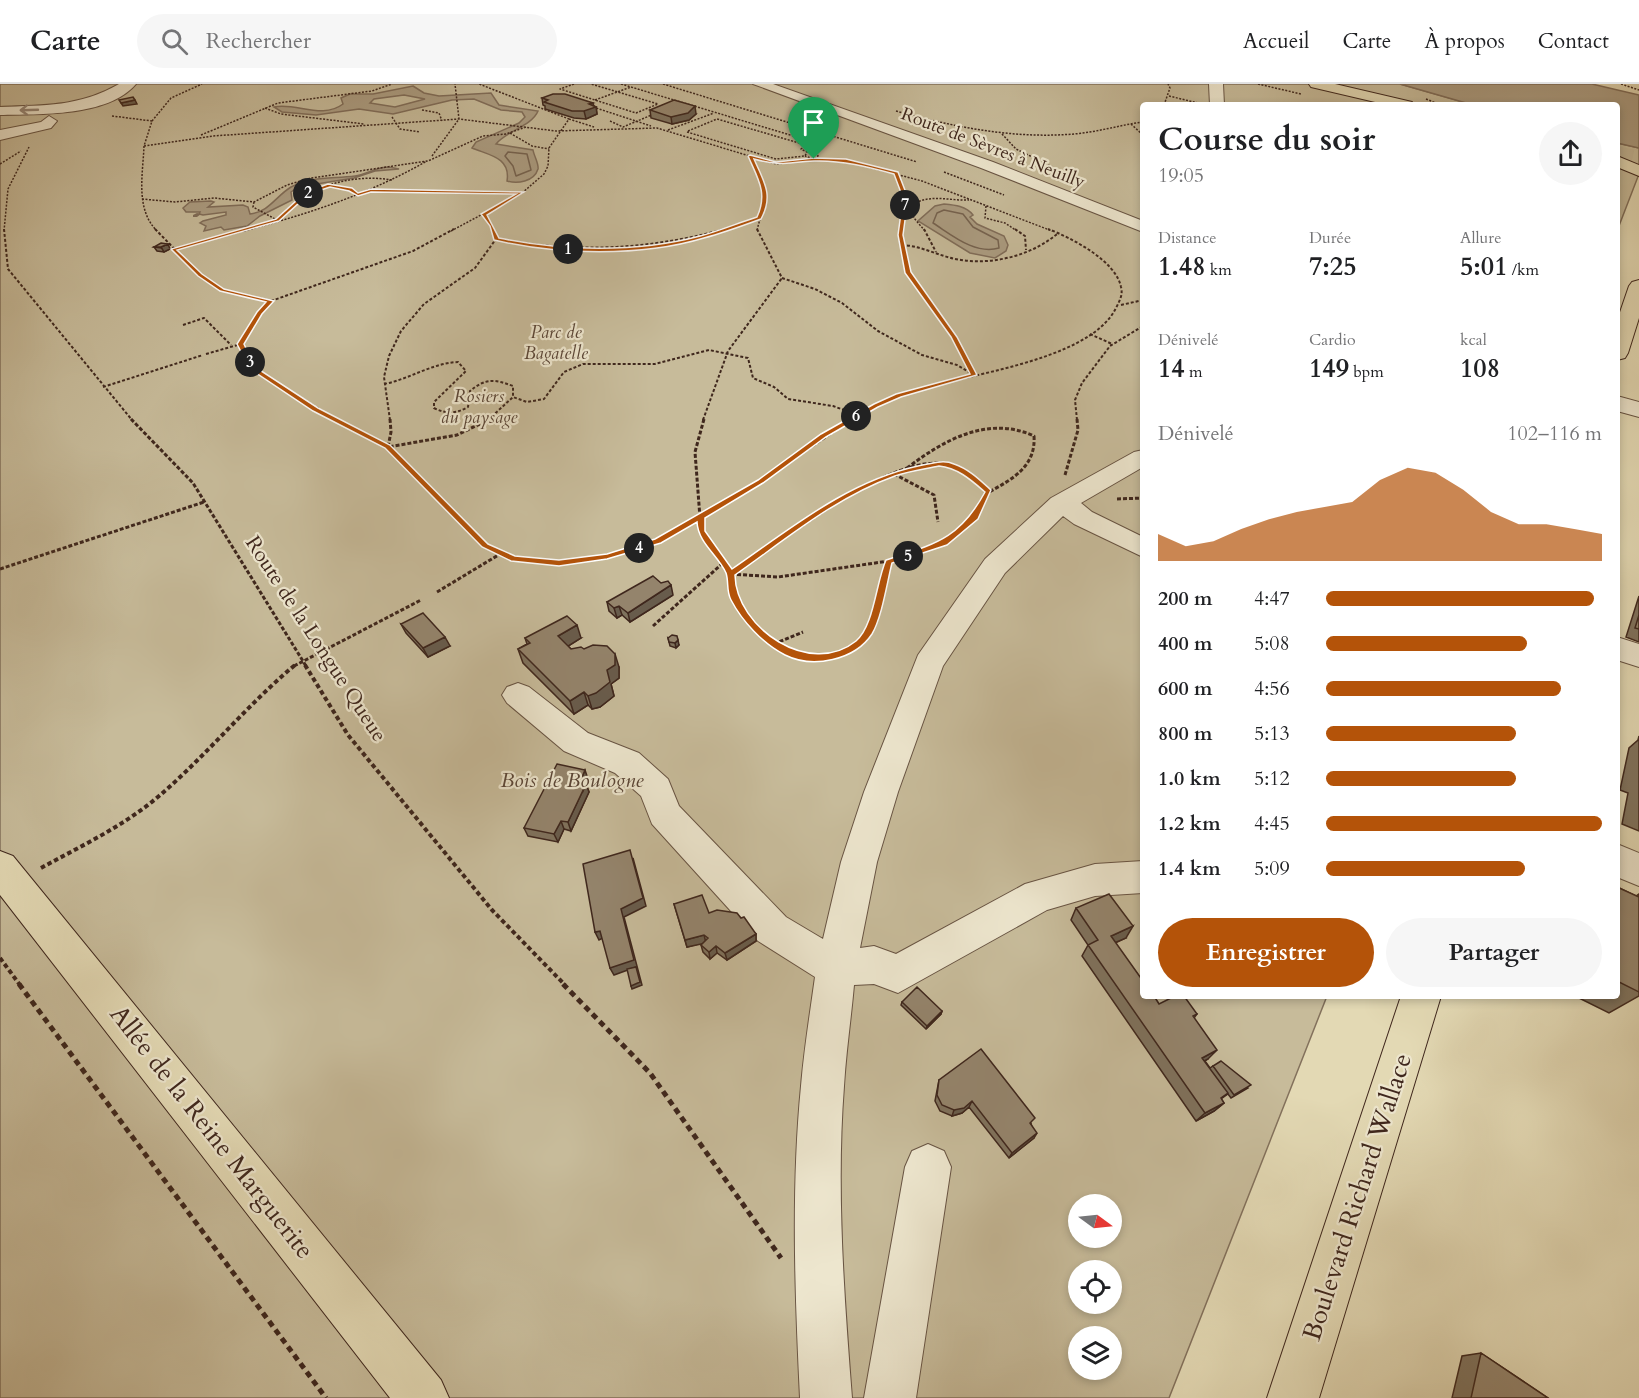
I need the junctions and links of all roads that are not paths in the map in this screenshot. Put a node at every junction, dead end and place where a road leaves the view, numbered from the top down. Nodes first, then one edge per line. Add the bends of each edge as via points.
1 (129, 84) edge
2 (760, 84) edge
3 (1216, 84) edge
4 (1316, 84) edge
5 (1349, 92) junction
6 (1217, 102) edge
7 (1377, 102) edge
8 (1413, 102) edge
9 (57, 109) junction
10 (0, 111) edge
11 (0, 135) edge
12 (1140, 226) edge
13 (1639, 286) edge
14 (1620, 344) edge
15 (1620, 404) edge
16 (1639, 410) edge
17 (1140, 459) edge
18 (1069, 499) junction
19 (1140, 546) edge
20 (1620, 649) edge
21 (1639, 656) edge
22 (518, 695) dead end
23 (1620, 861) edge
24 (1639, 870) edge
25 (7, 876) edge
26 (1140, 877) edge
27 (836, 968) junction
28 (1421, 999) edge
29 (928, 1167) dead end
30 (423, 1398) edge
31 (826, 1398) edge
32 (890, 1398) edge
33 (1293, 1398) edge

1 - 9 street via 103,99
2 - 12 street, Route de Sèvres à Neuilly via 987,165
3 - 6 street
4 - 5 main road
5 - 7 main road
5 - 8 main road
9 -> 10 street
9 - 11 street via 46,125
13 - 14 main road
15 - 16 street
17 - 18 street
18 - 19 street via 1083,518
18 - 27 street via 995,566 929,663 859,862
20 - 21 street
22 - 27 street via 576,742 627,763 656,789 664,814 771,929
23 - 24 street
25 - 30 main road, Allée de la Reine Marguerite
26 - 27 street via 1095,880 1038,896 897,974 874,965
27 - 31 street via 819,1129 820,1302
28 - 33 main road, Boulevard Richard Wallace
29 - 32 street

